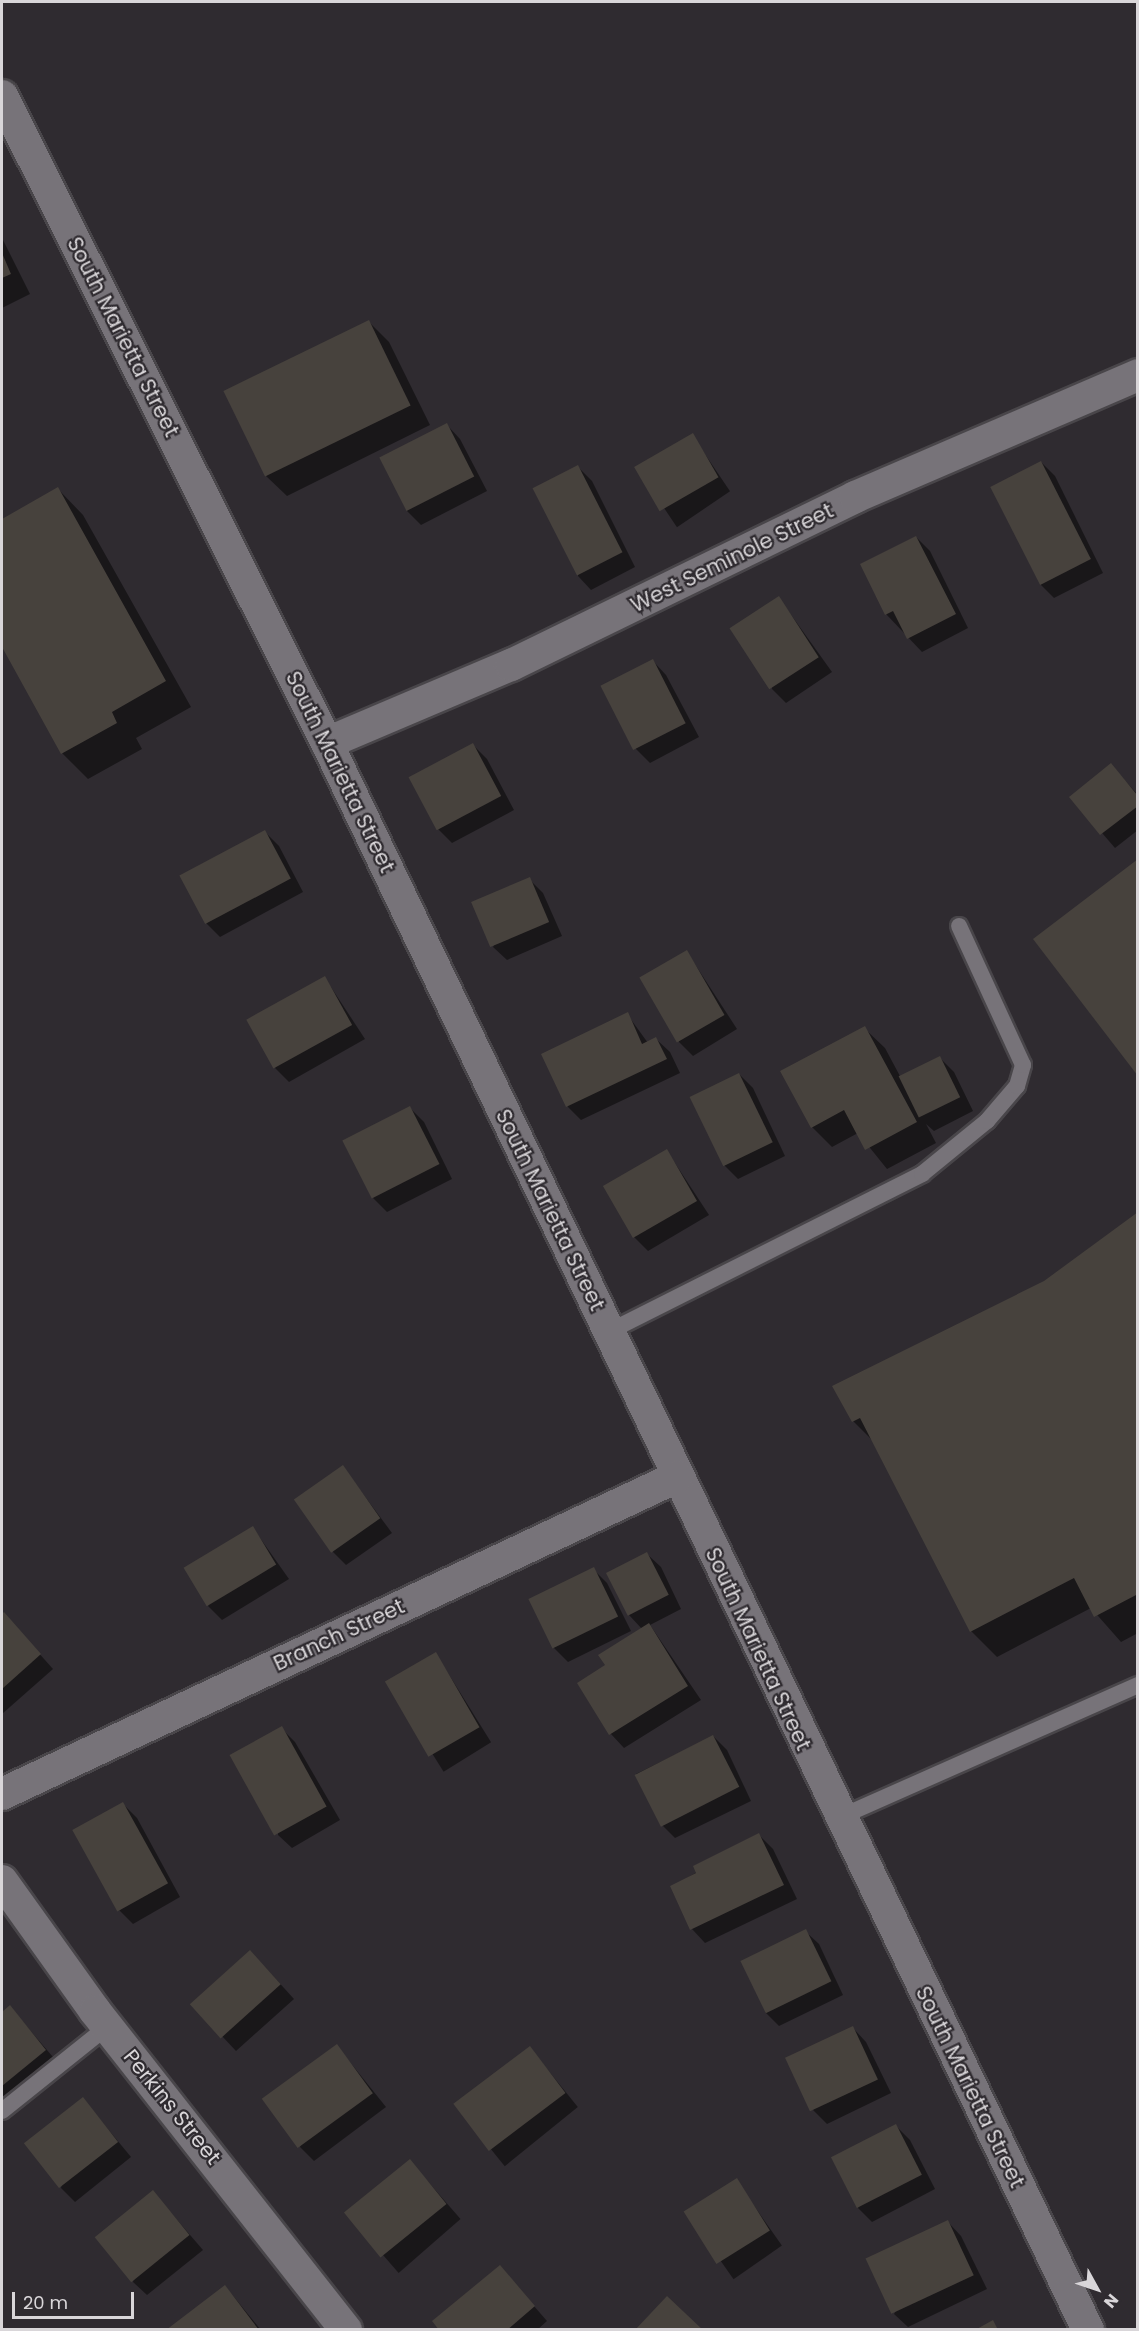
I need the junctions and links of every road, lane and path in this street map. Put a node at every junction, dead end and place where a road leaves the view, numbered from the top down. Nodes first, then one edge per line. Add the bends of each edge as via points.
1 (2, 96) edge
2 (1137, 375) edge
3 (327, 743) junction
4 (959, 926) dead end
5 (608, 1332) junction
6 (677, 1477) junction
7 (1137, 1685) edge
8 (2, 1794) edge
9 (838, 1818) junction
10 (2, 1881) edge
11 (108, 2026) junction
12 (2, 2111) edge
13 (346, 2330) edge
14 (1088, 2330) edge

1 - 3 street, South Marietta Street
2 - 3 street, West Seminole Street via 855,497 511,665
3 - 5 street, South Marietta Street
4 - 5 lane via 1023,1065 1017,1086 987,1122 922,1174
5 - 6 street, South Marietta Street
6 - 8 street, Branch Street
6 - 9 street, South Marietta Street
7 - 9 lane
9 - 14 street, South Marietta Street
10 - 11 street, Perkins Street
11 - 12 lane
11 - 13 street, Perkins Street

